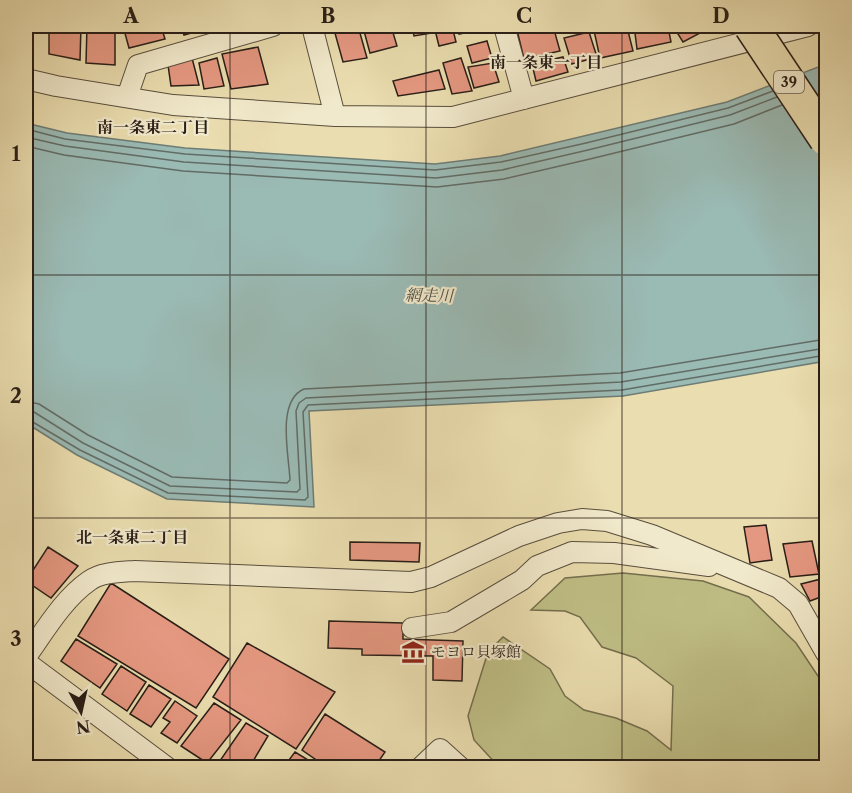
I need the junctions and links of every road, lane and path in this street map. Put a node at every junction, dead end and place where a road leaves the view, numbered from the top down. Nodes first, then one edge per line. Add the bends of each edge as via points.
1 (273, 26) edge
2 (312, 26) edge
3 (504, 26) edge
4 (751, 26) edge
5 (808, 26) edge
6 (26, 79) edge
7 (127, 97) junction
8 (524, 99) junction
9 (336, 116) junction
10 (826, 139) edge
11 (750, 575) junction
12 (412, 628) dead end
13 (826, 653) edge
14 (26, 657) edge
15 (26, 662) edge
16 (168, 768) edge
17 (420, 768) edge
18 (461, 768) edge

1 - 7 street via 138,65
2 - 9 street
3 - 8 street
4 - 10 highway, 39, bridge
5 - 8 street
6 - 7 street
7 - 9 street via 173,105
8 - 9 street via 453,117
11 - 12 street via 667,559 572,552 537,566 522,580 451,622
11 - 13 street via 791,596
11 - 14 street via 652,535 607,521 582,519 519,536 431,577 411,582 135,571 106,575 90,579 72,596
15 - 16 street
17 - 18 street via 440,749

